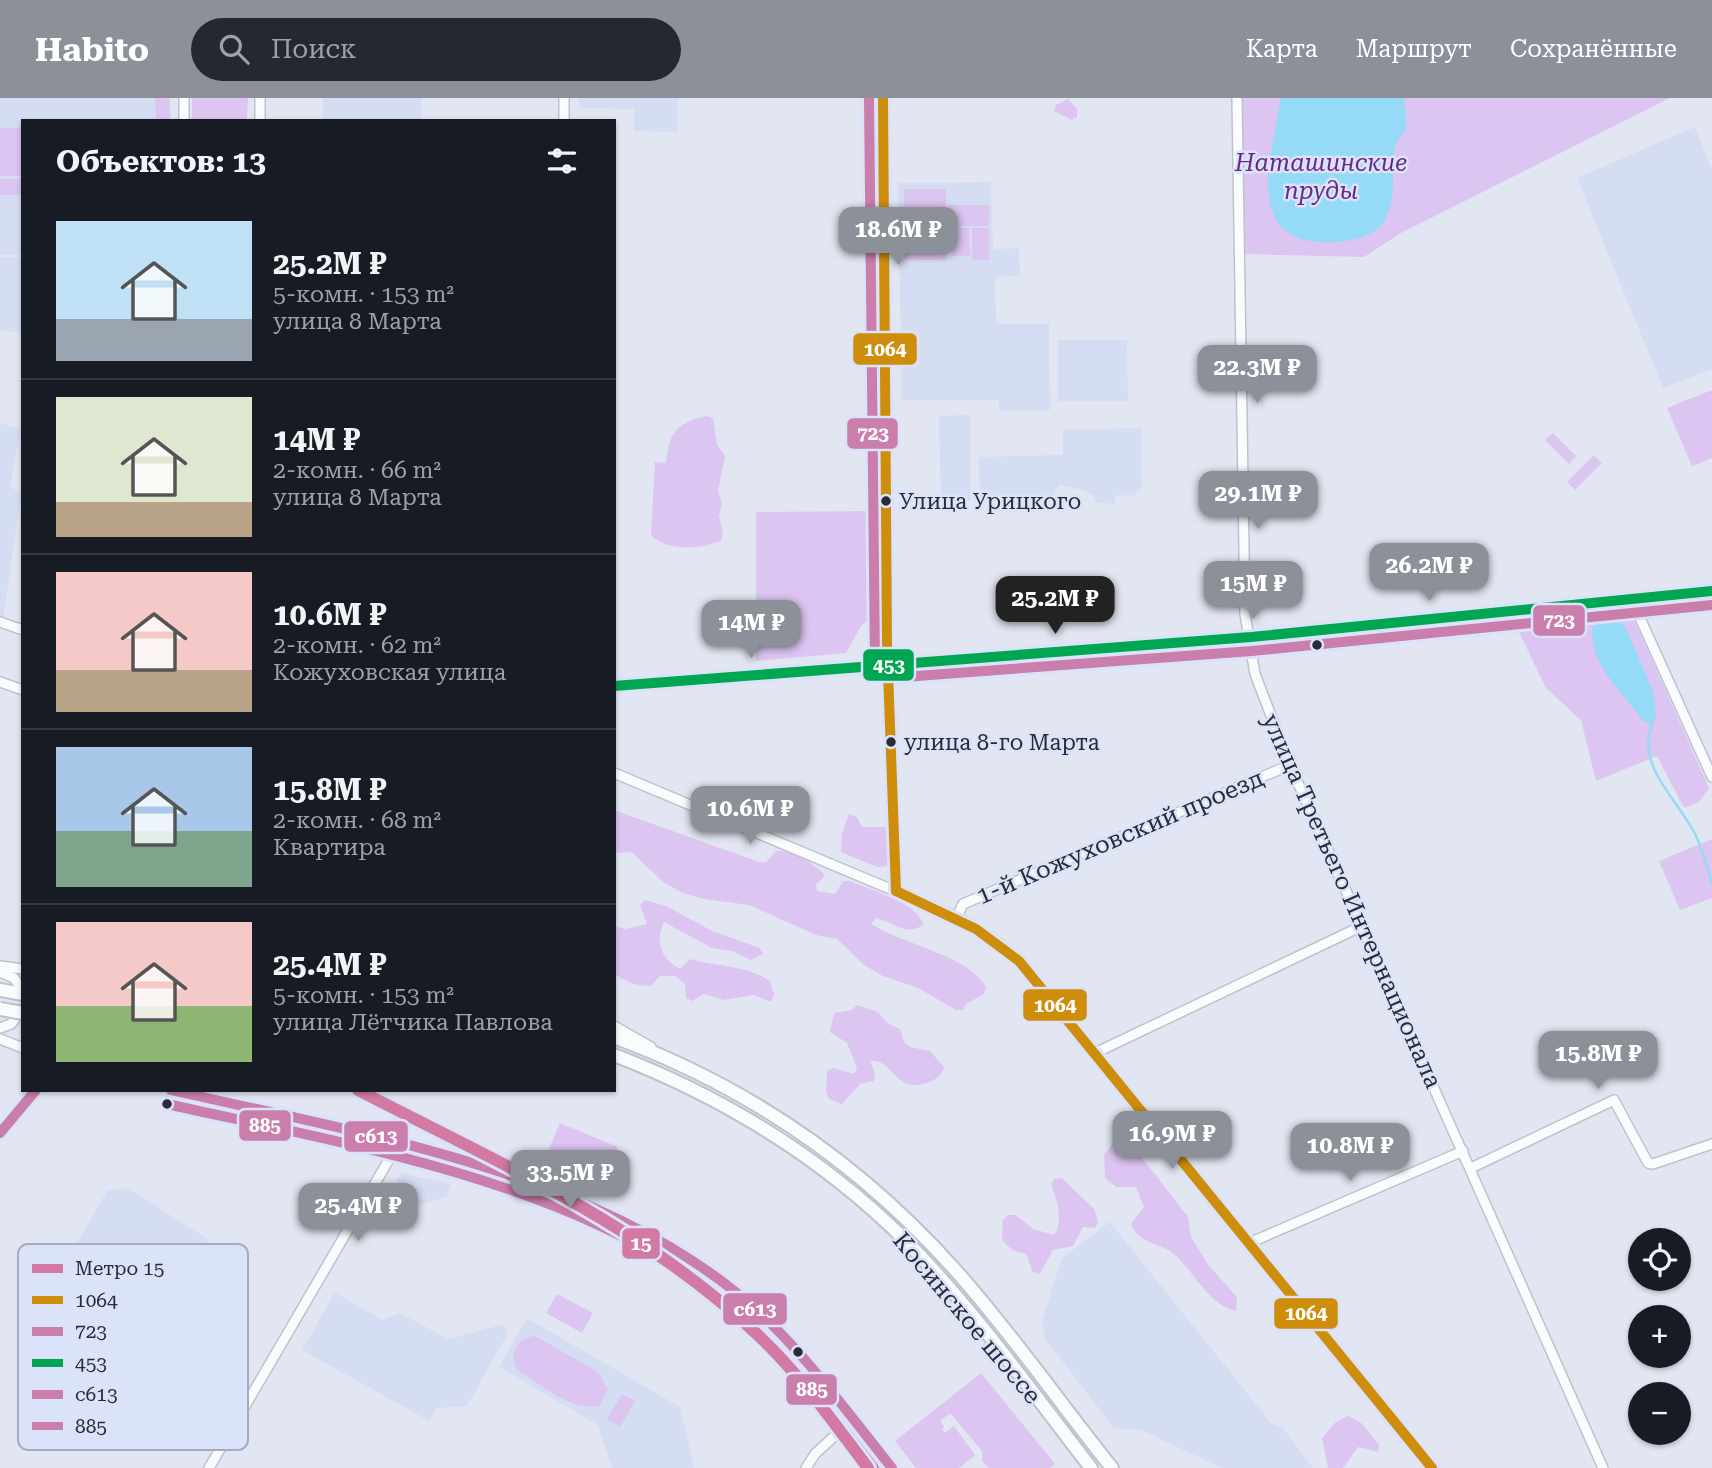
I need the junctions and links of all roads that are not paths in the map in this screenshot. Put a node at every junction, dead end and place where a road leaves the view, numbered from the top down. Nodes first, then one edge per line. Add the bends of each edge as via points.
1 (184, 98) edge
2 (260, 98) edge
3 (564, 98) edge
4 (883, 98) edge
5 (1237, 98) edge
6 (184, 118) edge
7 (260, 119) edge
8 (564, 119) edge
9 (1712, 591) edge
10 (1631, 598) junction
11 (0, 622) edge
12 (21, 629) edge
13 (1251, 637) junction
14 (889, 664) junction
15 (0, 682) edge
16 (616, 686) edge
17 (21, 689) edge
18 (1290, 765) junction
19 (616, 774) edge
20 (1712, 777) edge
21 (897, 891) junction
22 (957, 917) junction
23 (1362, 926) junction
24 (0, 966) edge
25 (21, 970) edge
26 (0, 972) edge
27 (21, 989) edge
28 (0, 990) edge
29 (21, 992) edge
30 (0, 1009) edge
31 (21, 1011) edge
32 (21, 1013) edge
33 (616, 1027) edge
34 (0, 1028) edge
35 (616, 1038) edge
36 (0, 1039) edge
37 (21, 1047) edge
38 (1095, 1053) junction
39 (617, 1056) edge
40 (673, 1061) junction
41 (34, 1092) edge
42 (178, 1092) edge
43 (191, 1092) edge
44 (198, 1097) junction
45 (0, 1133) edge
46 (398, 1144) junction
47 (1712, 1144) edge
48 (1463, 1151) junction
49 (1471, 1168) junction
50 (1249, 1243) junction
51 (248, 1401) edge
52 (853, 1419) junction
53 (220, 1450) edge
54 (209, 1468) edge
55 (806, 1468) edge
56 (892, 1468) edge
57 (1091, 1468) edge
58 (1112, 1468) edge
59 (1432, 1468) edge
60 (1603, 1468) edge

1 - 6 street
2 - 7 street
3 - 8 street
4 - 14 street
5 - 13 street, улица Третьего Интернационала via 1245,614
9 - 10 street
10 - 13 street
10 - 20 street
11 - 12 street
13 - 14 street
13 - 18 street, улица Третьего Интернационала via 1255,674
14 - 16 street
14 - 21 street
15 - 17 street
18 - 22 street, 1-й Кожуховский проезд via 963,904
18 - 23 street, улица Третьего Интернационала
19 - 21 street
21 - 22 street
22 - 38 street via 1019,961
23 - 38 street
23 - 48 street, улица Третьего Интернационала
24 - 25 street
26 - 27 street via 14,978
28 - 29 highway
30 - 31 highway, bridge
32 - 34 street
33 - 40 street
35 - 40 highway, Косинское шоссе
36 - 37 street
38 - 50 street
39 - 57 highway, Косинское шоссе via 685,1085 753,1122 862,1201 943,1282
40 - 58 highway, Косинское шоссе via 790,1125 888,1202 965,1282
41 - 45 street
42 - 44 street
43 - 44 street
44 - 46 street
46 - 51 street
46 - 52 street via 485,1165 572,1194 672,1247 758,1313
47 - 49 street via 1648,1163 1614,1100
48 - 49 street, улица Третьего Интернационала
48 - 50 street
49 - 60 street, улица Третьего Интернационала
50 - 59 street
52 - 55 street
52 - 56 street
53 - 54 street

